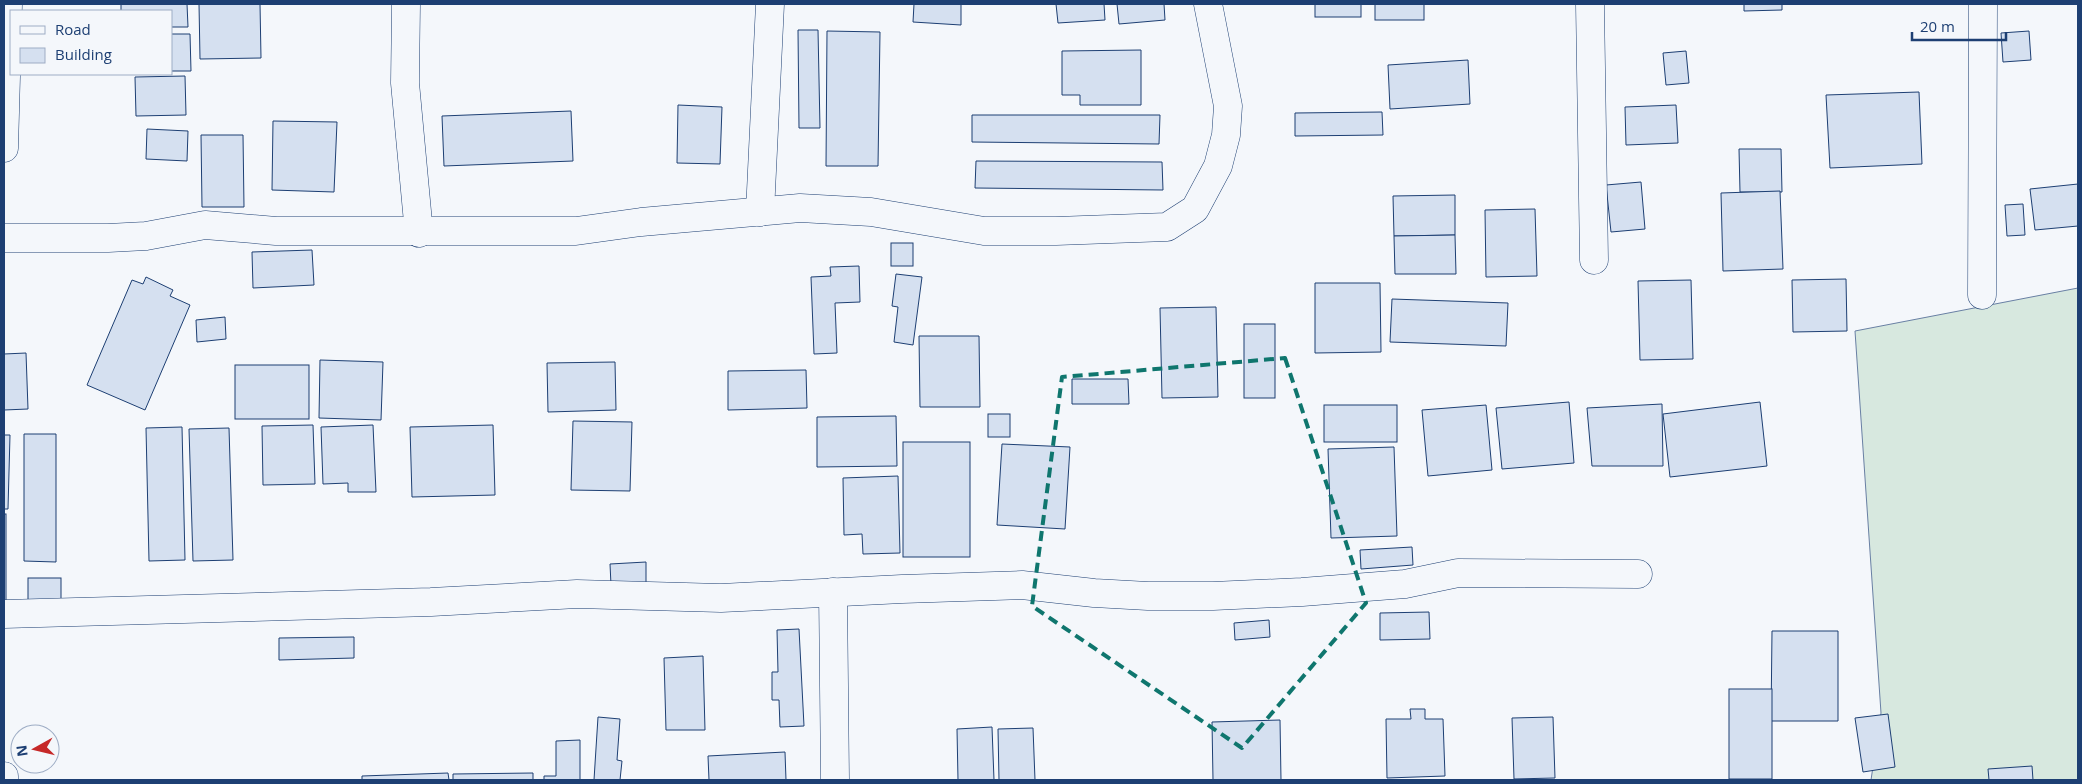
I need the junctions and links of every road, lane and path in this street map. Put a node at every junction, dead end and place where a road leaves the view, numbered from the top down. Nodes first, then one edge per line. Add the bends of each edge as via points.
1 (8, 4) edge
2 (406, 4) edge
3 (770, 4) edge
4 (1208, 4) edge
5 (1590, 4) edge
6 (1984, 4) edge
7 (4, 148) edge
8 (760, 212) junction
9 (419, 233) junction
10 (4, 238) edge
11 (1594, 260) dead end
12 (1982, 294) dead end
13 (1638, 574) dead end
14 (833, 592) junction
15 (4, 614) edge
16 (4, 776) edge
17 (4, 780) edge
18 (835, 780) edge

1 - 7 street
2 - 9 street via 405,83
3 - 8 street
4 - 8 street via 1228,106 1226,135 1218,166 1195,209 1168,227 984,231 871,212 800,208
5 - 11 street
6 - 12 street
8 - 9 street via 576,231
9 - 10 street via 276,231 205,225 146,236
13 - 14 street via 1458,573 1405,584 1213,596 1094,593 1022,585
14 - 15 street via 721,598 577,594 421,603
14 - 18 street
16 - 17 street

